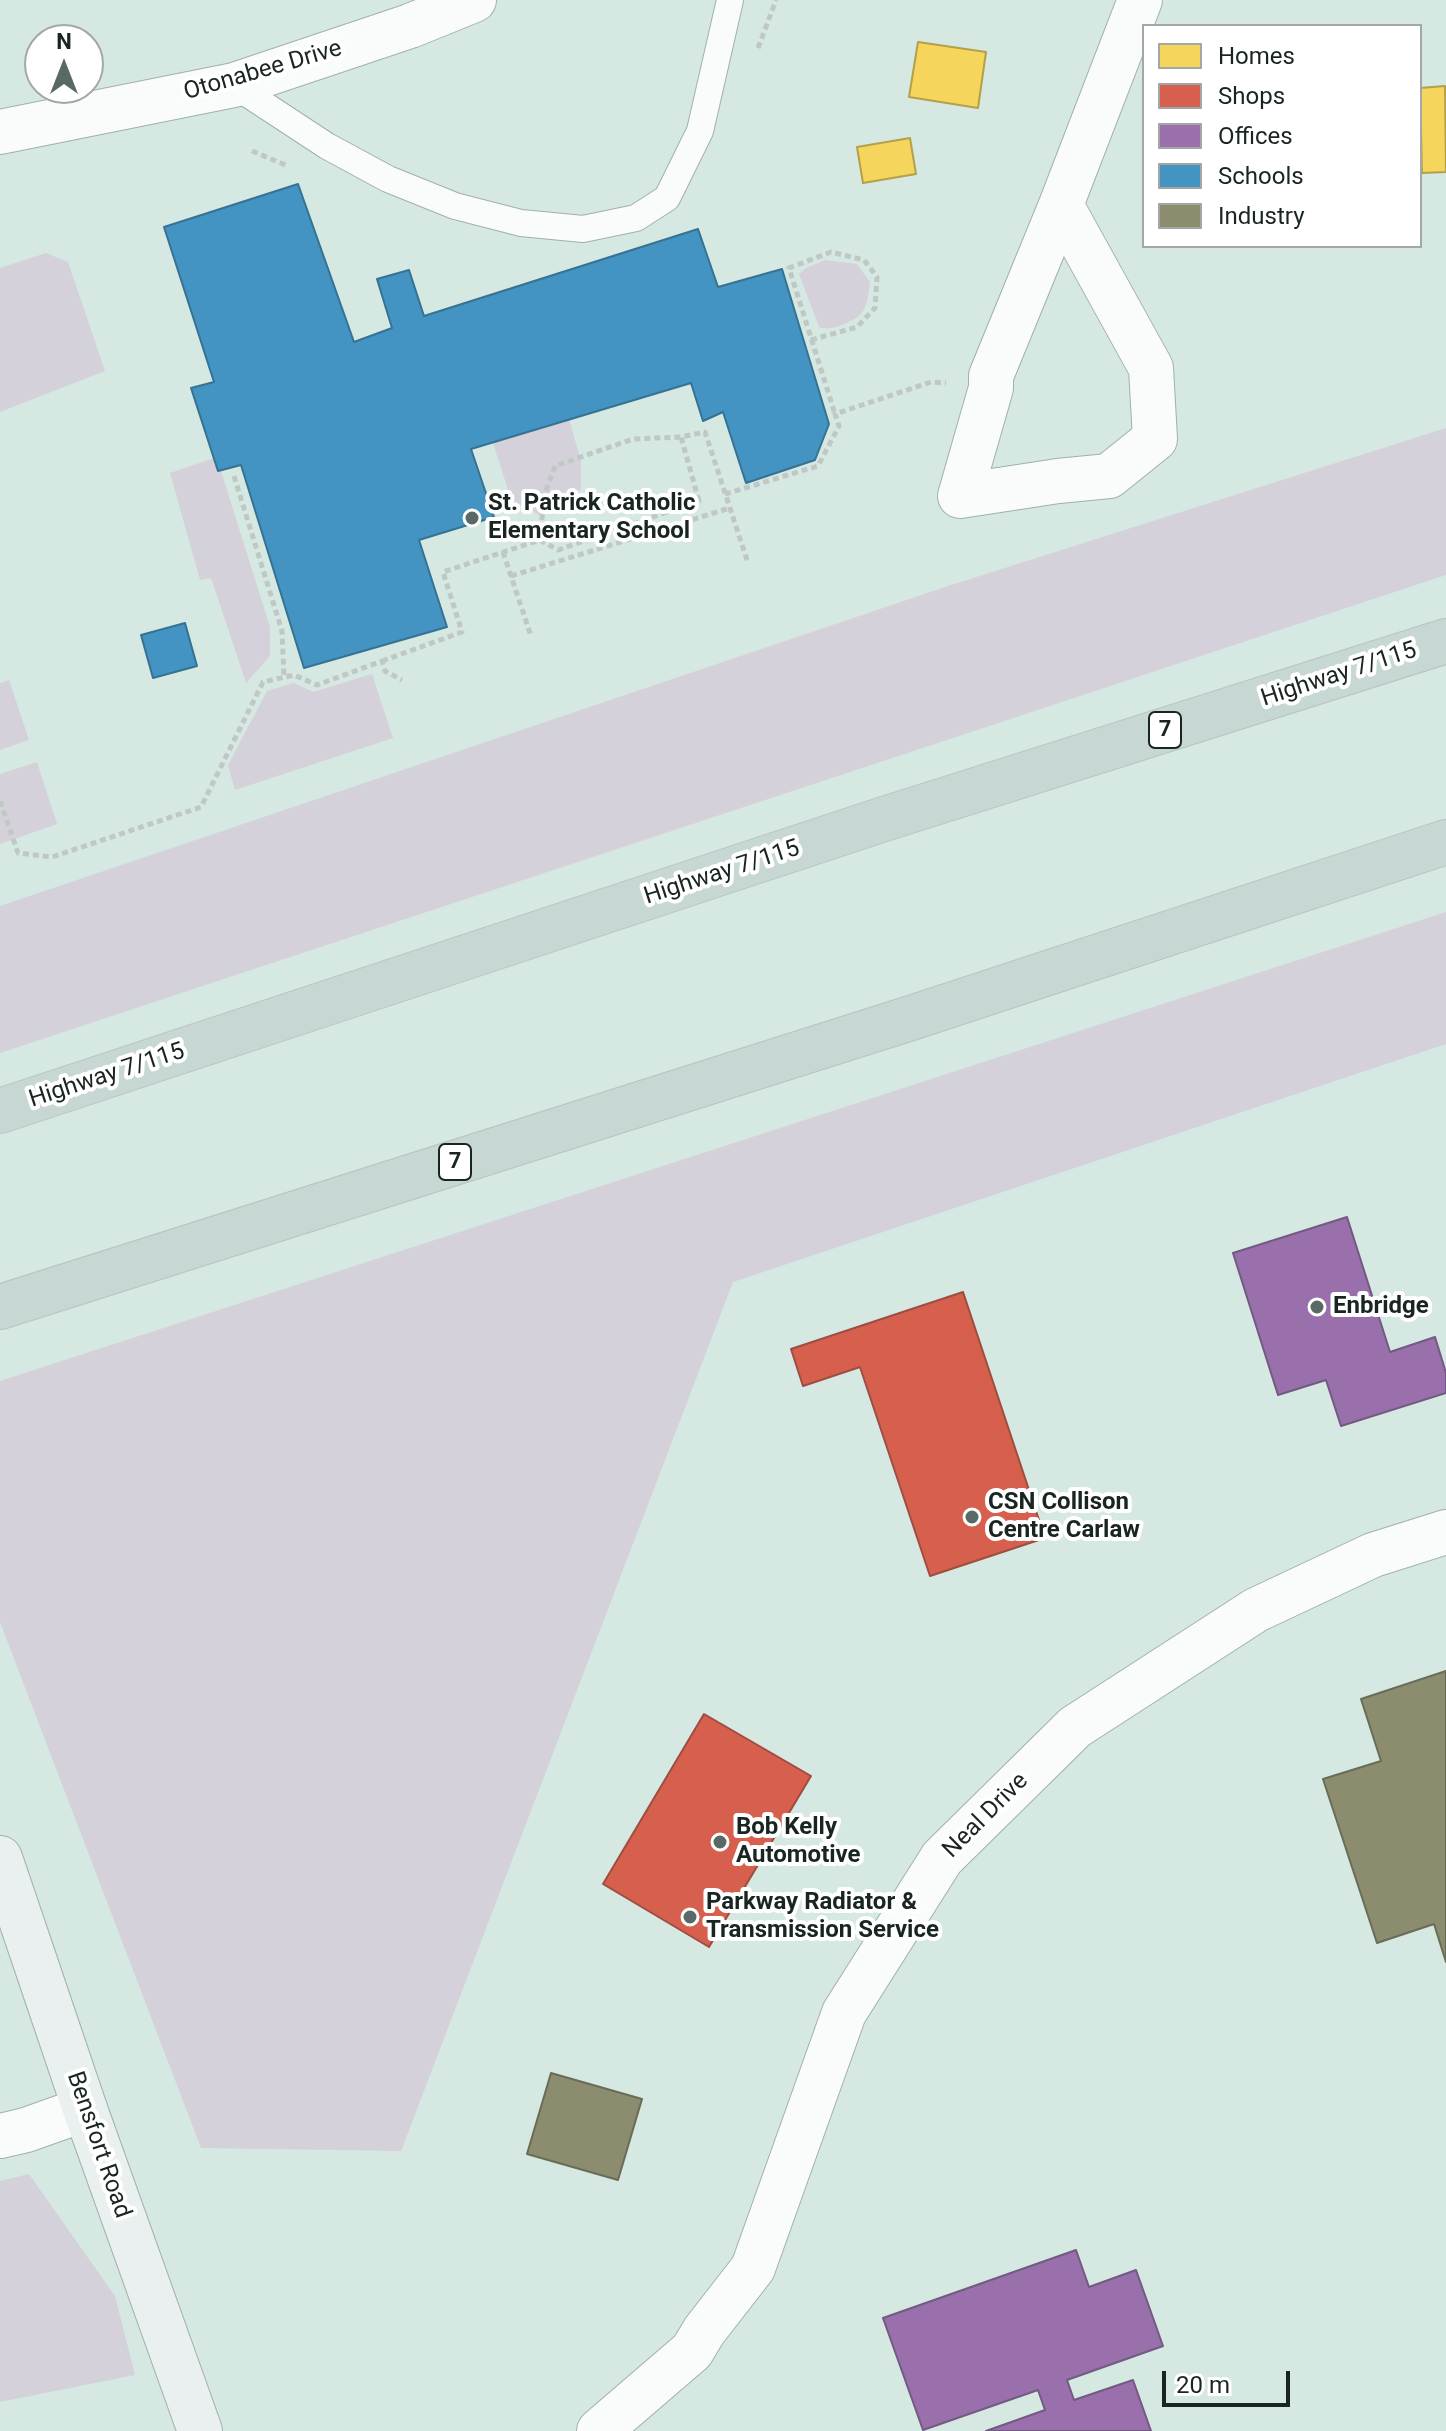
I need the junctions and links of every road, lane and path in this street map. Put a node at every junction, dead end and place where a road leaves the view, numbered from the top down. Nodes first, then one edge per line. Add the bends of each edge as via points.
1 (474, 0) edge
2 (730, 0) edge
3 (776, 0) edge
4 (1140, 0) edge
5 (754, 58) dead end
6 (234, 85) junction
7 (0, 132) edge
8 (252, 151) dead end
9 (295, 168) dead end
10 (1061, 205) junction
11 (811, 340) junction
12 (991, 388) junction
13 (835, 414) junction
14 (681, 437) junction
15 (234, 476) dead end
16 (725, 494) junction
17 (730, 508) junction
18 (540, 540) junction
19 (503, 552) junction
20 (748, 563) dead end
21 (511, 576) junction
22 (531, 636) dead end
23 (1446, 641) edge
24 (382, 661) junction
25 (284, 677) junction
26 (402, 680) dead end
27 (0, 801) edge
28 (1446, 842) edge
29 (0, 1111) edge
30 (0, 1307) edge
31 (1446, 1532) edge
32 (0, 1858) edge
33 (85, 2109) junction
34 (0, 2136) edge
35 (200, 2431) edge
36 (599, 2431) edge

1 - 6 street, Otonabee Drive
2 - 6 lane via 700,131 667,198 636,218 583,229 521,223 455,206 388,179
3 - 5 path
4 - 10 street
6 - 7 street, Otonabee Drive
8 - 9 path
10 - 12 street via 991,376
10 - 12 street via 1151,368 1155,439 1109,476 960,496
11 - 11 path via 789,268 831,252 864,260 877,277 875,308 857,327
11 - 13 path
12 - 13 path via 931,382
13 - 16 path via 839,426 818,466
14 - 16 path via 705,432
14 - 18 path via 633,439 555,466 544,496
14 - 18 path via 699,501 558,550
15 - 25 path via 282,631
16 - 17 path
17 - 20 path
17 - 21 path
18 - 19 path
19 - 21 path
19 - 24 path via 443,572 462,632
21 - 22 path
23 - 29 highway, Highway 7/115 / 7 via 899,814
24 - 25 path via 317,685 294,675
24 - 26 path via 385,671
25 - 27 path via 263,682 201,807 52,857 18,853
28 - 30 highway, 7
31 - 36 street, Neal Drive via 1373,1555 1256,1610 1217,1635 1075,1727 942,1858 844,2013 753,2268 692,2351
32 - 33 main road, Bensfort Road
33 - 34 street
33 - 35 main road, Bensfort Road

